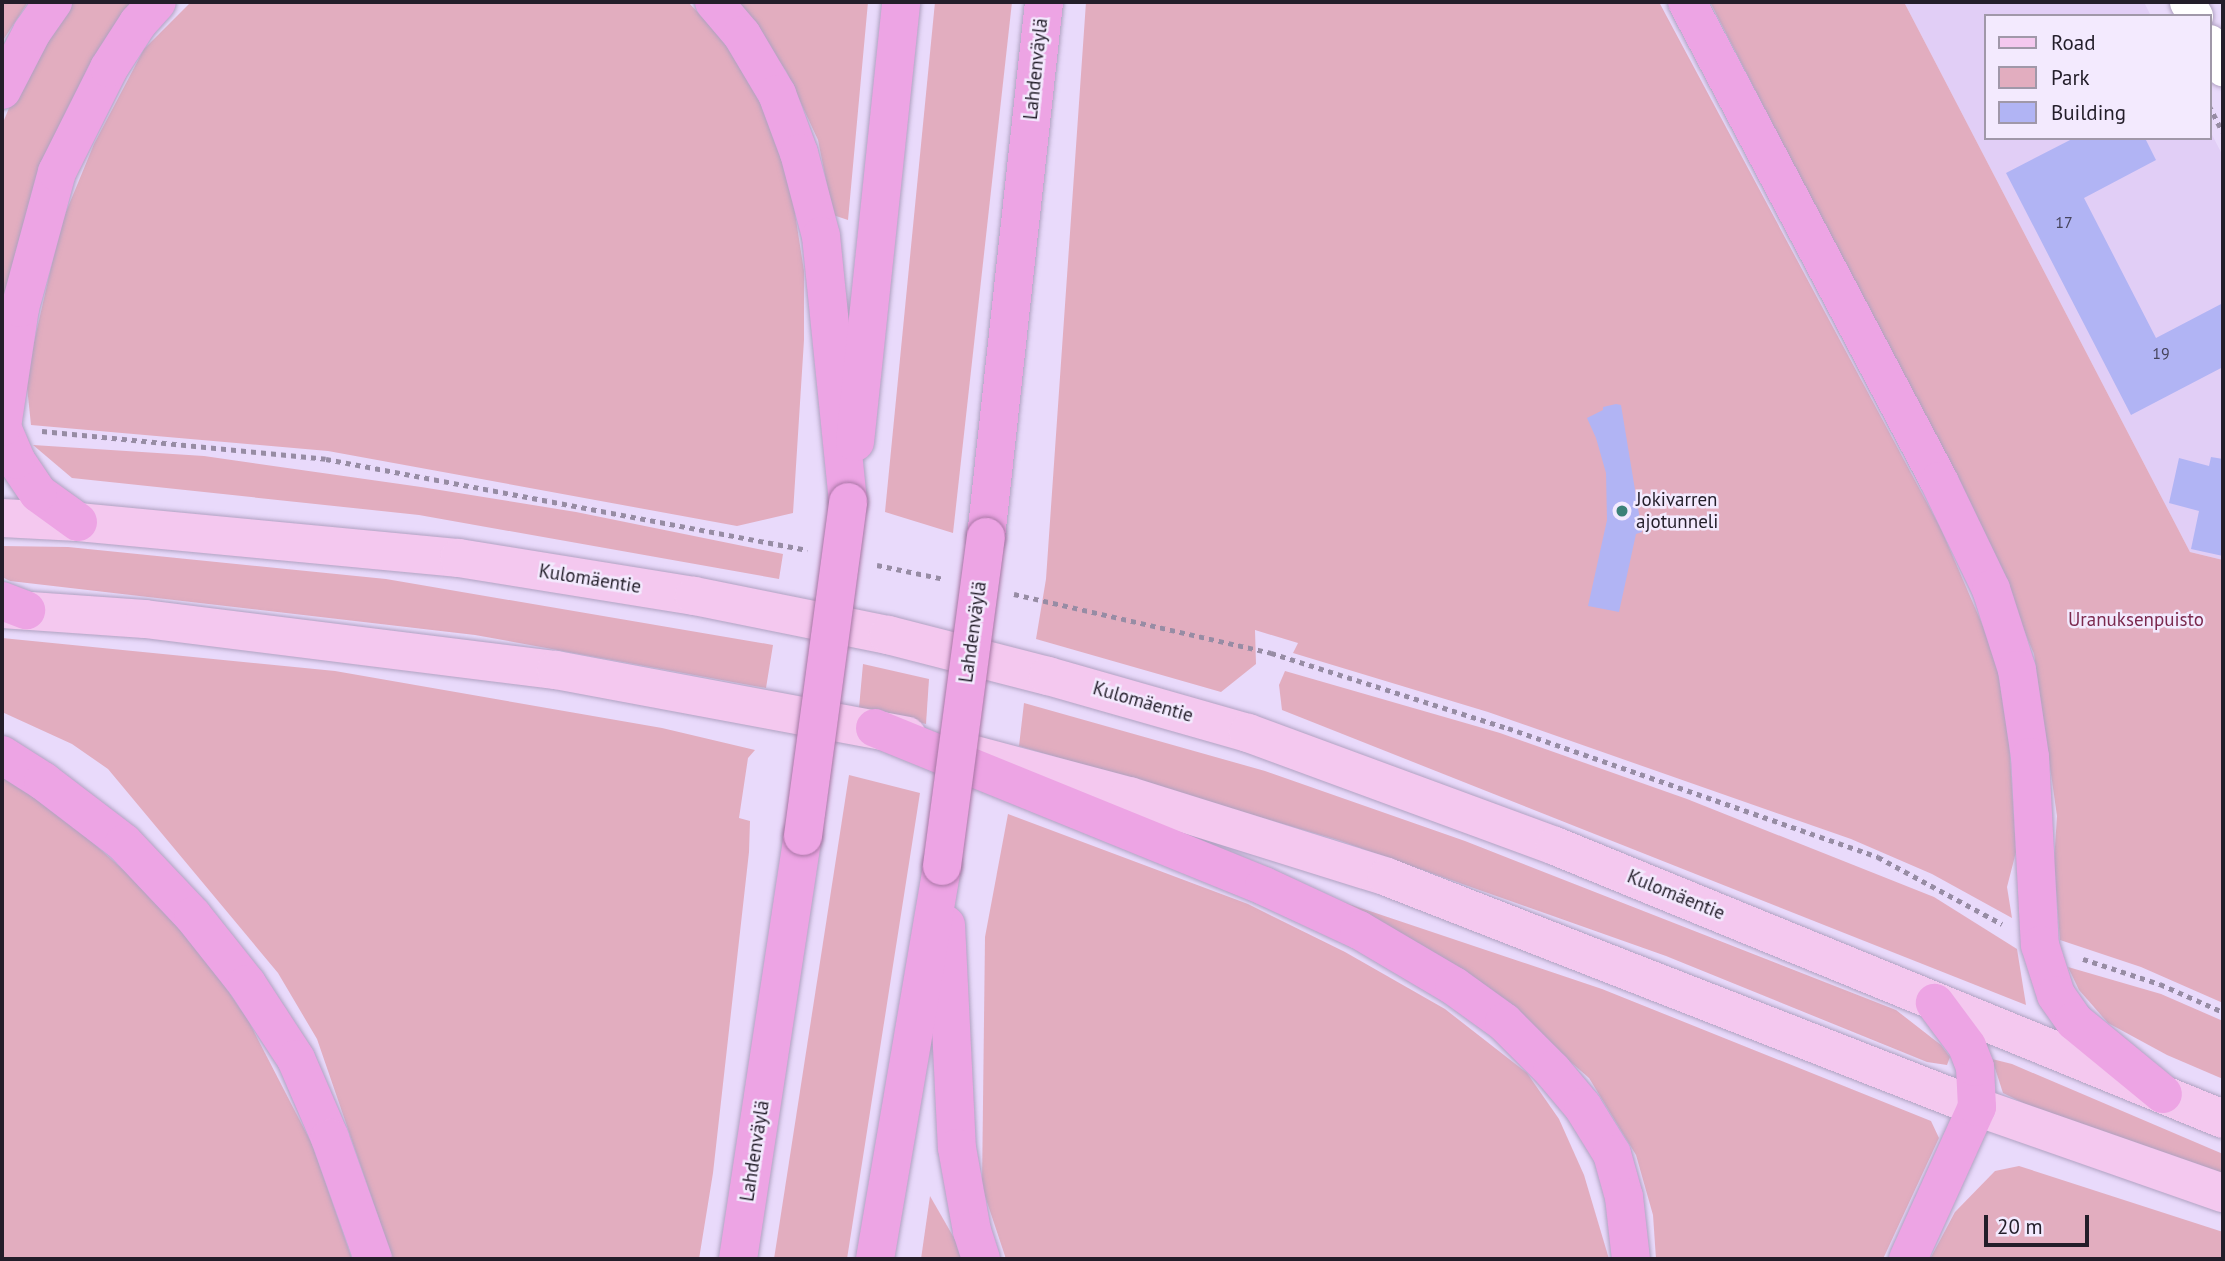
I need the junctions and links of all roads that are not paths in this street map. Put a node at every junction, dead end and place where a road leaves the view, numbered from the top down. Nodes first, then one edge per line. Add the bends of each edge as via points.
1 (53, 2) edge
2 (157, 2) edge
3 (714, 2) edge
4 (901, 2) edge
5 (1044, 2) edge
6 (1687, 2) edge
7 (2211, 46) edge
8 (2223, 68) edge
9 (2, 90) edge
10 (848, 502) junction
11 (2, 518) edge
12 (78, 522) junction
13 (10, 606) edge
14 (876, 728) junction
15 (2, 755) edge
16 (942, 866) junction
17 (1935, 1003) junction
18 (2163, 1094) junction
19 (1977, 1107) junction
20 (2223, 1119) edge
21 (2223, 1193) edge
22 (373, 1259) edge
23 (738, 1259) edge
24 (875, 1259) edge
25 (981, 1259) edge
26 (1632, 1259) edge
27 (1908, 1259) edge

1 - 9 highway
2 - 12 highway via 109,68 57,172 18,321 2,427 16,460 38,493
3 - 10 highway via 742,35 777,94 799,153 821,236
4 - 10 highway, Lahdenväylä
5 - 16 highway, Lahdenväylä, bridge via 986,537
6 - 18 highway via 1991,589 2017,670 2030,757 2040,945 2056,995 2074,1021
7 - 8 street
10 - 23 highway, Lahdenväylä, bridge
11 - 12 main road, Kulomäentie
12 - 17 main road, Kulomäentie via 459,558 694,596 888,635 1048,676 1248,733 1555,846
13 - 14 main road via 555,670
14 - 19 main road via 1129,796 1387,877
14 - 26 highway via 1264,886 1359,930 1454,986 1504,1023 1584,1107 1612,1154 1624,1197
15 - 22 highway via 124,842 193,916 247,984 296,1059
16 - 24 highway, Lahdenväylä
16 - 25 highway via 957,1148
17 - 18 main road, Kulomäentie
17 - 19 highway via 1975,1067
18 - 20 main road, Kulomäentie
19 - 21 main road
19 - 27 highway

